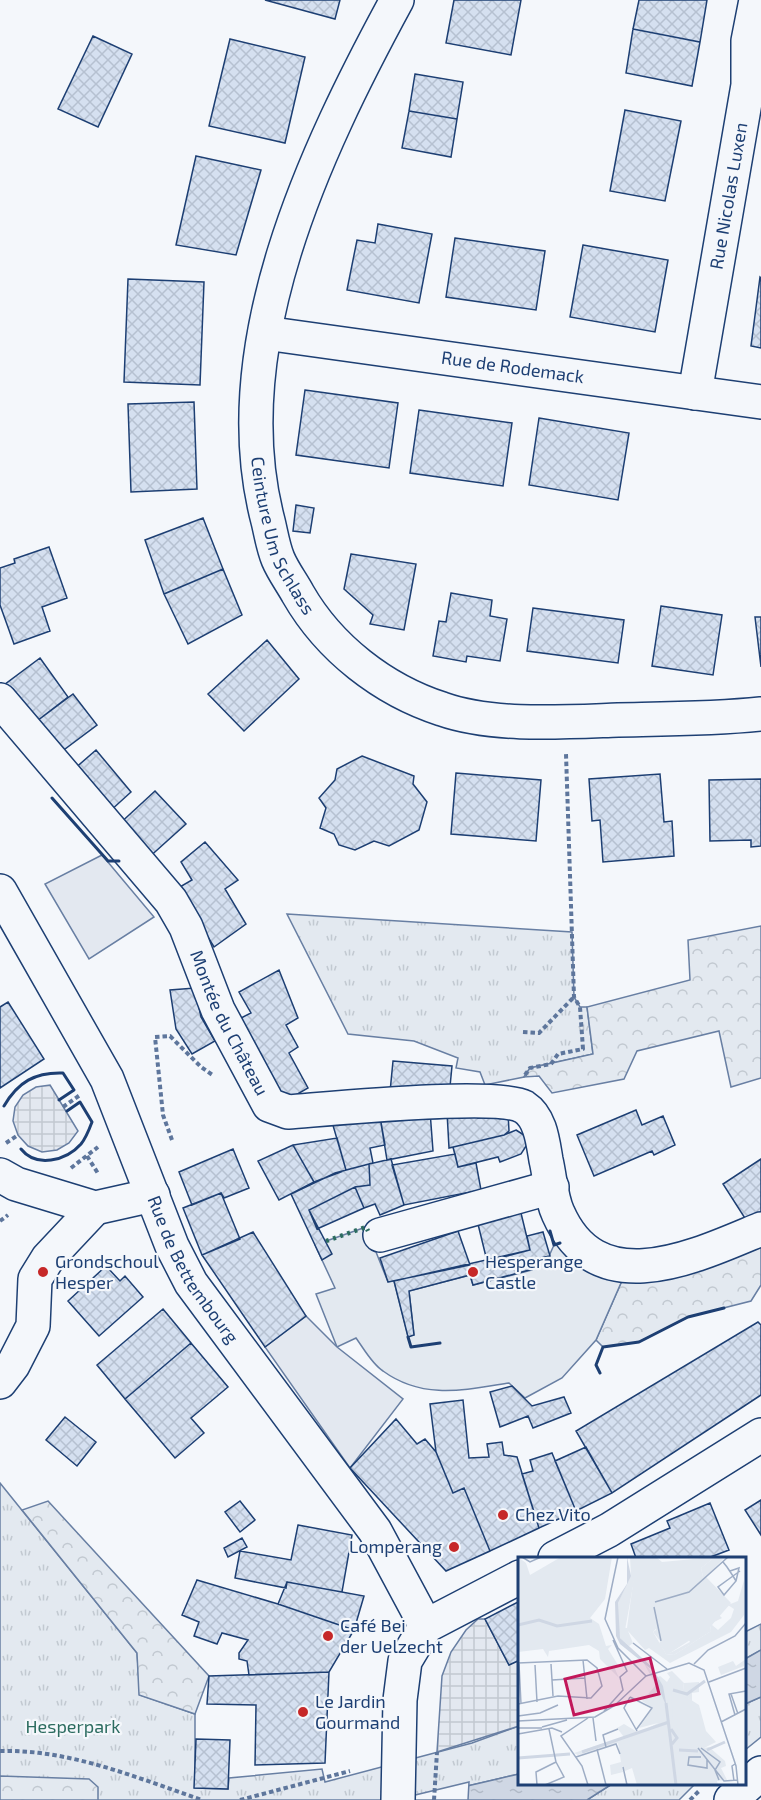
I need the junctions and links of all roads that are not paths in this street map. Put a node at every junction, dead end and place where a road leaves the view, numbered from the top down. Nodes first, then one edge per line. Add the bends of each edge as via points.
1 (396, 0) edge
2 (756, 0) edge
3 (265, 333) junction
4 (695, 393) junction
5 (761, 402) edge
6 (0, 700) edge
7 (761, 714) edge
8 (0, 891) edge
9 (1, 1160) edge
10 (552, 1187) junction
11 (97, 1194) junction
12 (153, 1195) junction
13 (761, 1229) edge
14 (381, 1235) dead end
15 (0, 1382) edge
16 (761, 1435) edge
17 (557, 1557) edge
18 (518, 1578) edge
19 (426, 1626) junction
20 (761, 1773) edge
21 (398, 1800) edge
22 (730, 1800) edge

1 - 3 street, Ceinture Um Schlass via 299,207
2 - 4 street, Rue Nicolas Luxen via 748,41 748,85
3 - 4 street, Rue de Rodemack
3 - 7 street, Ceinture Um Schlass via 255,414 260,491 278,559 313,620 362,666 390,687 444,710 504,720 600,721
4 - 5 street, Rue de Rodemack
6 - 10 street, Montée du Château via 171,901 186,927 218,1010 269,1106 288,1112 508,1102 525,1108 536,1120
8 - 12 street, Rue de Bettembourg via 107,1079
9 - 11 street via 16,1184
10 - 13 street, Montée du Château via 557,1212 570,1235 589,1253 613,1264 664,1265
10 - 14 street
11 - 12 street
11 - 15 street via 35,1279 33,1326
12 - 19 street, Rue de Bettembourg via 191,1283 375,1531
16 - 17 street via 609,1530
18 - 19 street
19 - 21 street via 405,1661 400,1700
20 - 22 street

